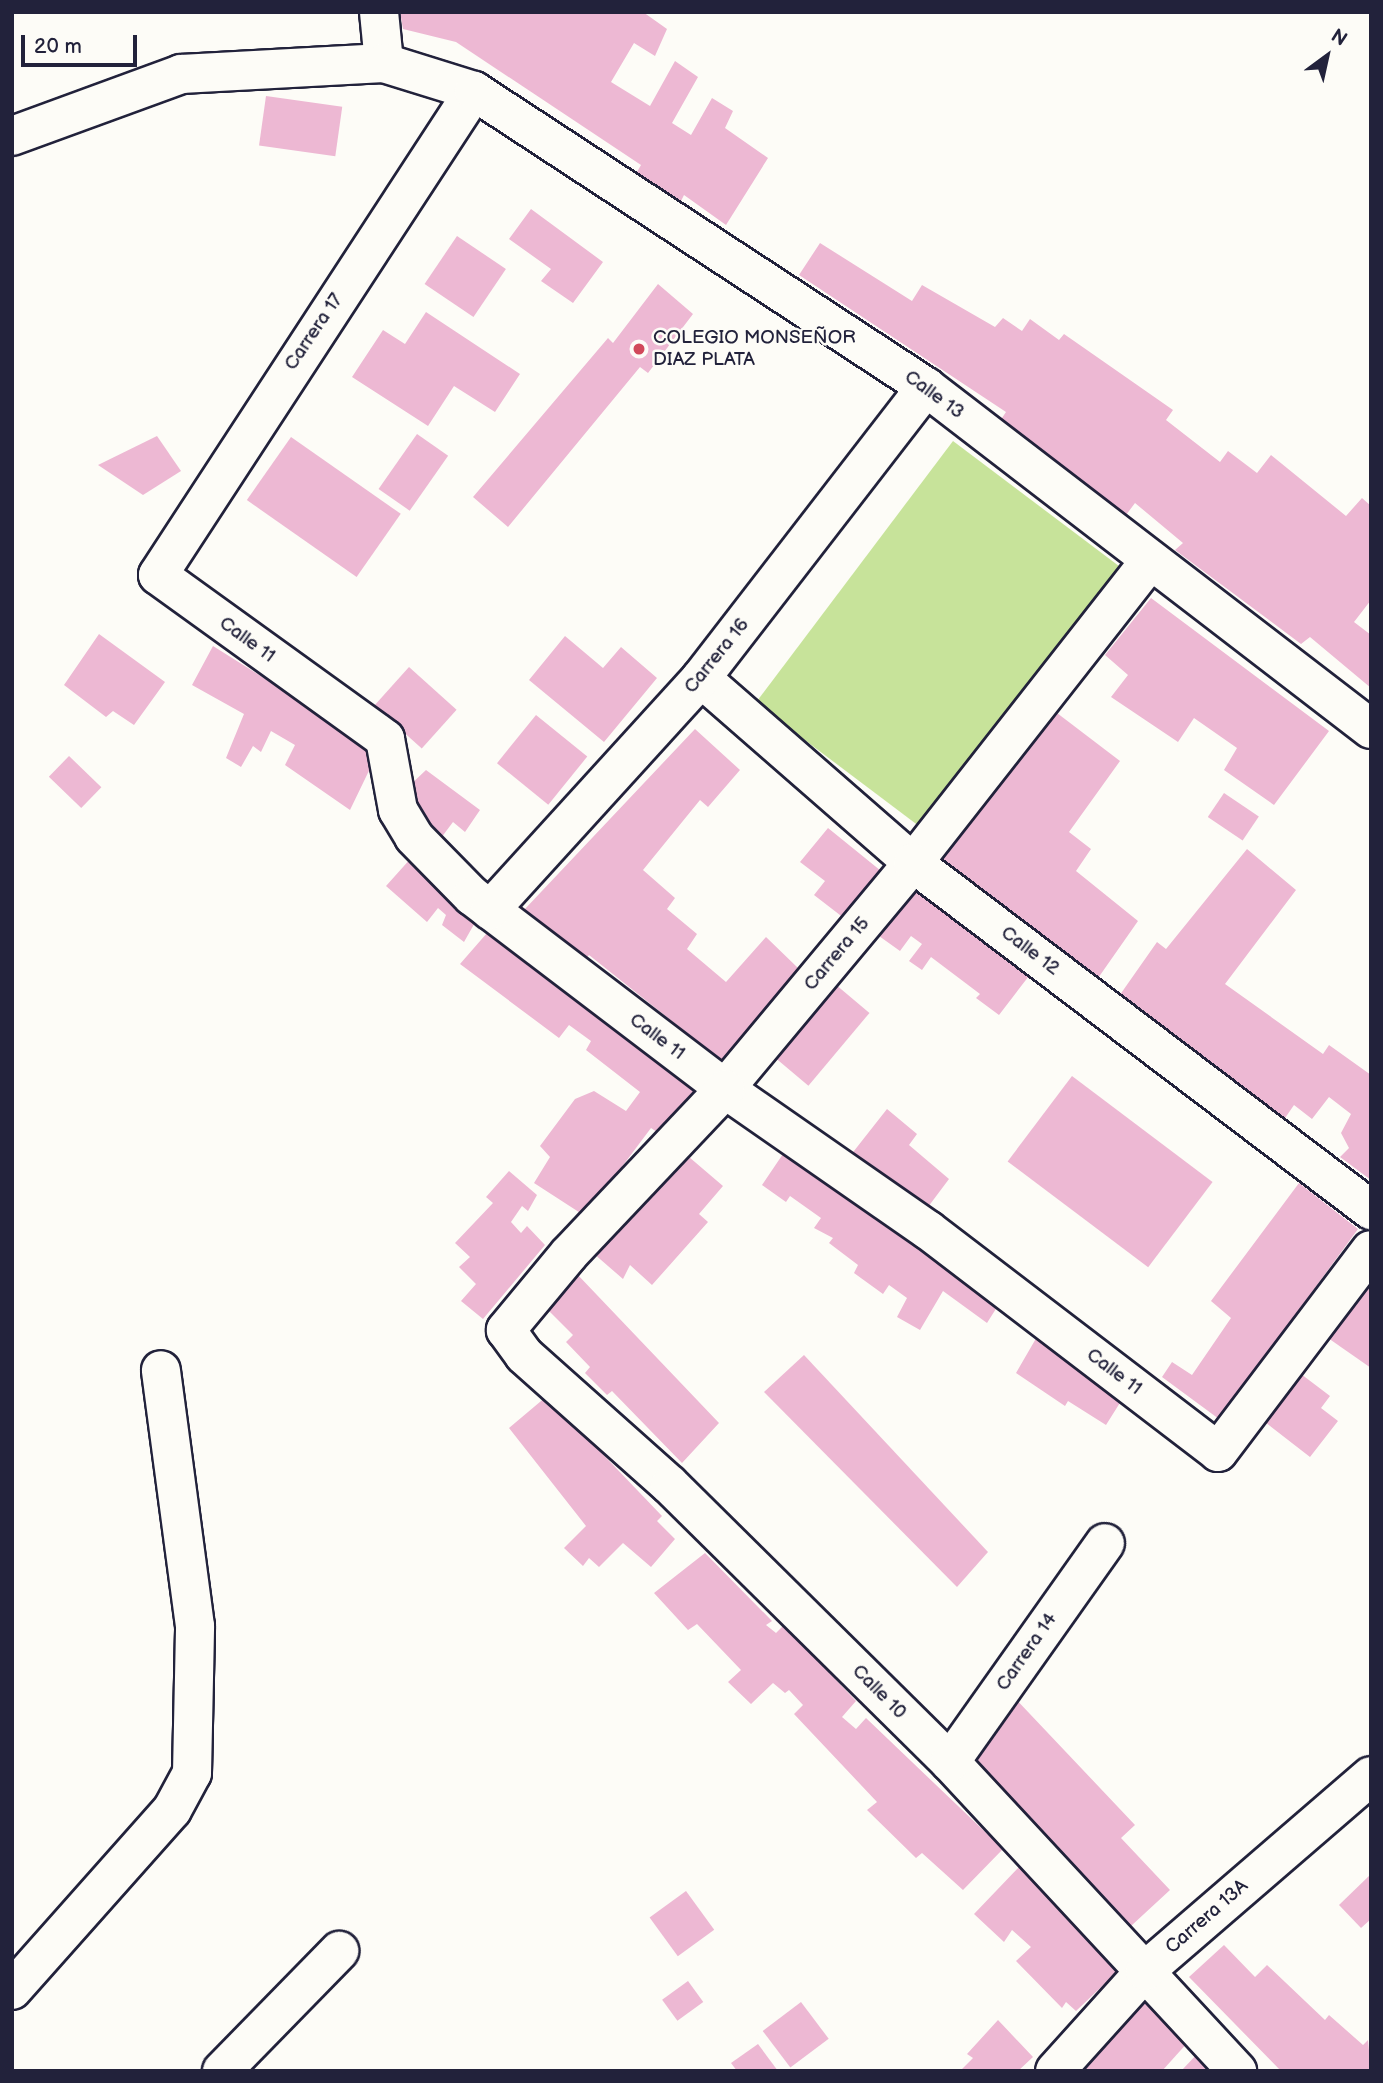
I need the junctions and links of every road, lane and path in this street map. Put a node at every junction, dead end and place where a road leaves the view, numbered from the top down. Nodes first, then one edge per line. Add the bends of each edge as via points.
1 (379, 12) edge
2 (384, 63) junction
3 (474, 91) junction
4 (12, 136) edge
5 (926, 387) junction
6 (1149, 562) junction
7 (158, 575) joint
8 (701, 678) junction
9 (1371, 729) edge
10 (913, 863) junction
11 (490, 910) junction
12 (725, 1089) junction
13 (1371, 1210) edge
14 (1371, 1250) edge
15 (506, 1330) joint
16 (161, 1370) dead end
17 (1105, 1543) dead end
18 (950, 1762) junction
19 (1370, 1776) edge
20 (339, 1951) dead end
21 (1145, 1971) junction
22 (12, 1990) edge
23 (222, 2071) edge
24 (1055, 2071) edge
25 (1237, 2071) edge

1 - 2 street
2 - 3 street, Calle 13
2 - 4 street via 181,74
3 - 5 street, Calle 13
3 - 7 street, Carrera 17
5 - 6 street, Calle 13
5 - 8 street, Carrera 16
6 - 9 street, Calle 13
6 - 10 street, Carrera 15
7 - 11 street, Calle 11 via 385,739 398,810 414,837
8 - 10 street, Calle 12
8 - 11 street, Carrera 16
10 - 12 street, Carrera 15
10 - 13 street, Calle 12
11 - 12 street, Calle 11
12 - 14 street, Calle 11 via 928,1230 1218,1452
12 - 15 street, Carrera 15 via 569,1254
15 - 18 street, Calle 10 via 524,1355 670,1485
16 - 22 street via 195,1626 192,1773 172,1811
17 - 18 street, Carrera 14
18 - 21 street, Calle 10
19 - 21 street, Carrera 13A
20 - 23 street
21 - 24 street, Carrera 13A
21 - 25 street, Calle 10

